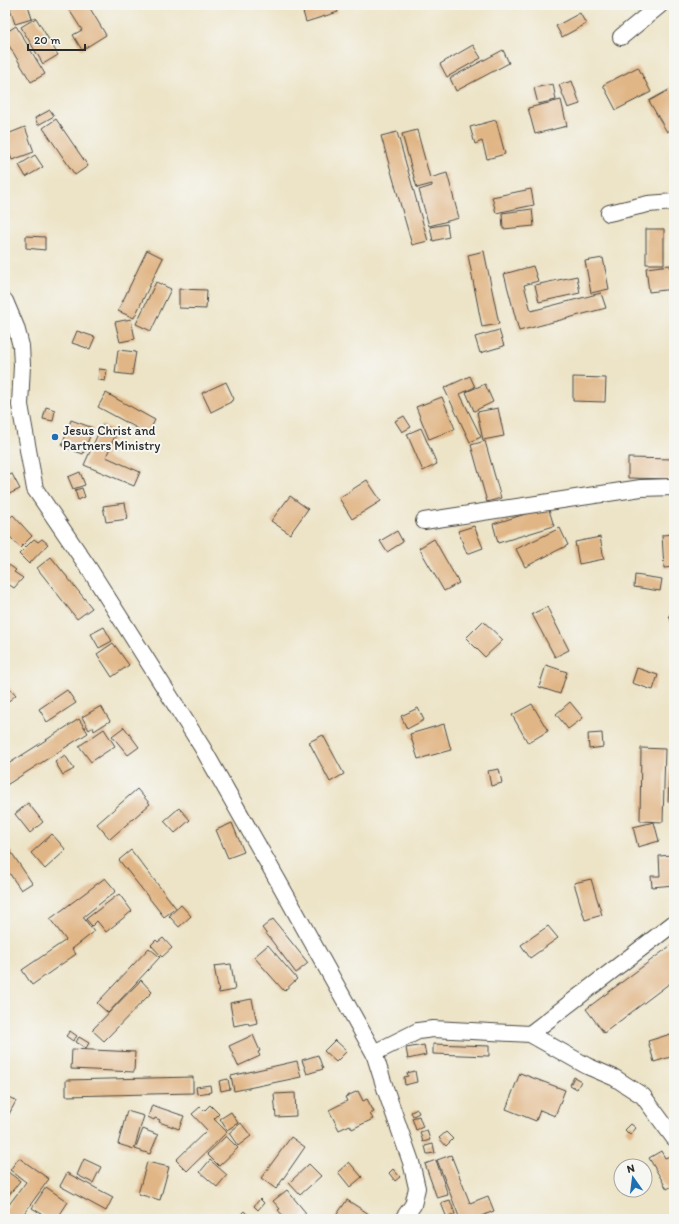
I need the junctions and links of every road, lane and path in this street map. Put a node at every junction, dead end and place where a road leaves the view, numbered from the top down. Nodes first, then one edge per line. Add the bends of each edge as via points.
1 (660, 5) edge
2 (621, 37) dead end
3 (674, 202) edge
4 (609, 213) dead end
5 (5, 301) edge
6 (674, 487) edge
7 (424, 521) dead end
8 (674, 922) edge
9 (530, 1034) junction
10 (374, 1052) junction
11 (674, 1138) edge
12 (403, 1219) edge

1 - 2 street
3 - 4 street via 648,204
5 - 10 street via 21,346 20,405 35,489 202,747
6 - 7 street via 641,488
8 - 9 street
9 - 10 street via 433,1029 418,1031
9 - 11 street via 587,1066 615,1078 643,1096
10 - 12 street via 411,1162 417,1188 413,1205

